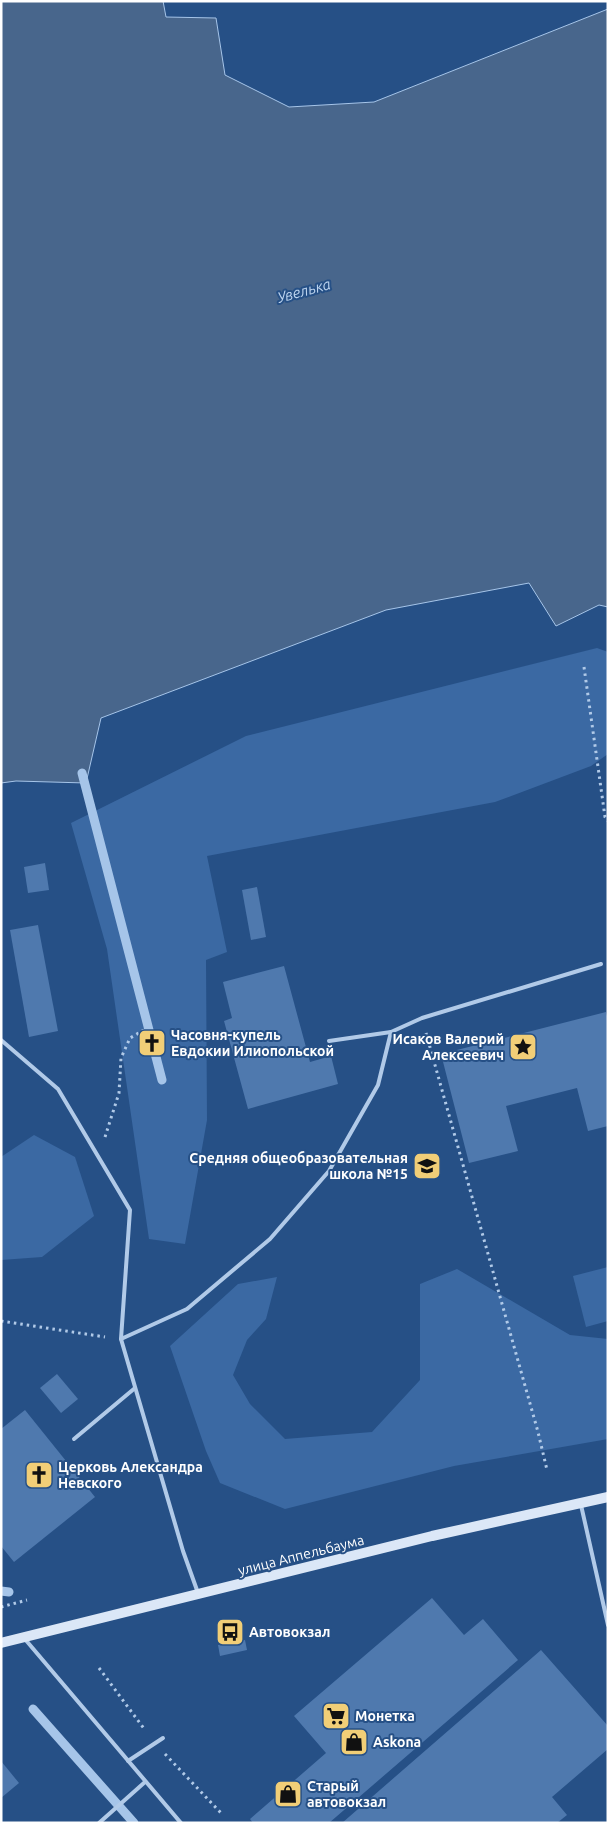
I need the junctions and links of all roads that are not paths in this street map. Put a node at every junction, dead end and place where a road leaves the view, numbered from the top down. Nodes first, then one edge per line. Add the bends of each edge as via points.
1 (601, 964) dead end
2 (390, 1032) junction
3 (1, 1040) edge
4 (329, 1041) dead end
5 (121, 1339) junction
6 (135, 1388) junction
7 (74, 1439) dead end
8 (608, 1497) edge
9 (581, 1503) junction
10 (199, 1595) junction
11 (608, 1625) edge
12 (24, 1638) junction
13 (1, 1643) edge
14 (163, 1738) dead end
15 (128, 1762) junction
16 (145, 1782) junction
17 (99, 1823) edge
18 (181, 1823) edge

1 - 2 lane via 422,1018
2 - 4 lane
2 - 5 lane via 378,1085 330,1171 276,1232 187,1309
3 - 5 lane via 58,1089 130,1210
5 - 6 lane
6 - 7 lane
6 - 10 lane
8 - 9 main road, улица Аппельбаума
9 - 10 main road, улица Аппельбаума via 432,1536
9 - 11 lane
10 - 12 main road, улица Аппельбаума
12 - 13 main road, улица Аппельбаума
12 - 15 lane
14 - 15 lane
15 - 16 lane
16 - 17 lane
16 - 18 lane

